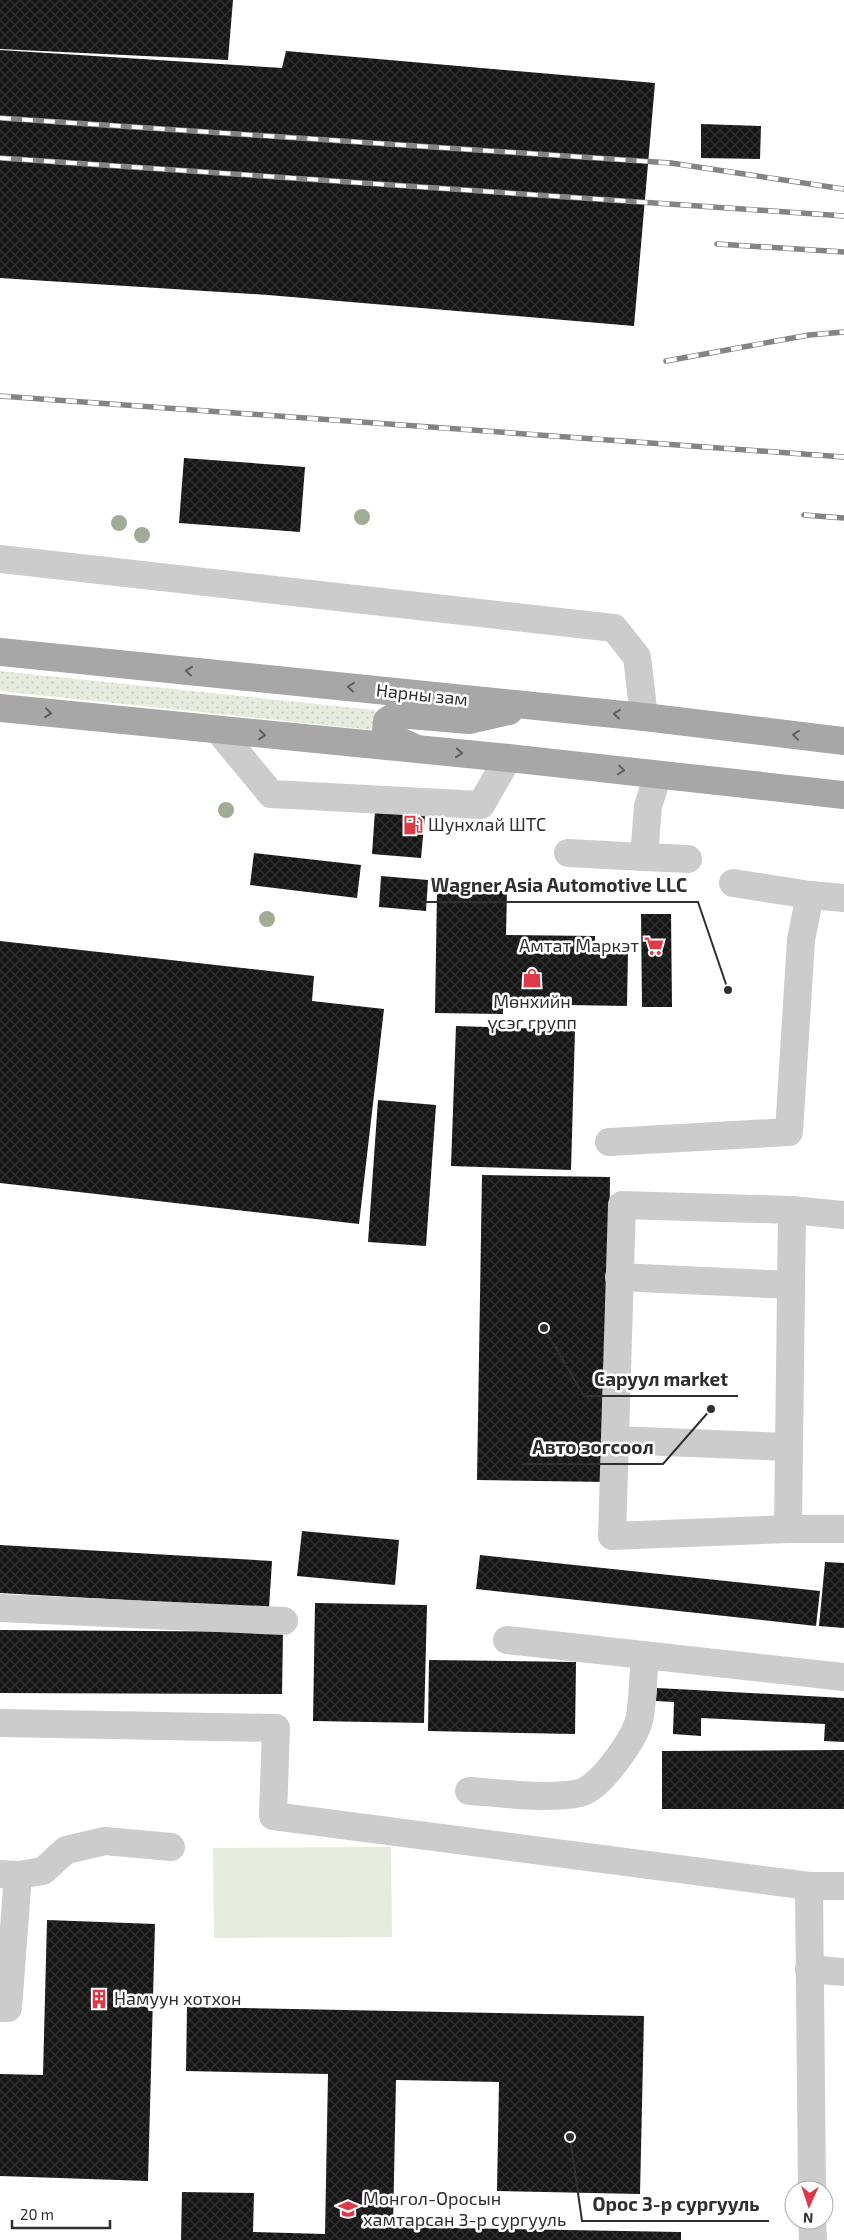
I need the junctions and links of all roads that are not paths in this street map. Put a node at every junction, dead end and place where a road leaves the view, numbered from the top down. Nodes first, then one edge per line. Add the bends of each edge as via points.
1 (0, 559) edge
2 (0, 652) edge
3 (535, 706) junction
4 (0, 708) edge
5 (644, 717) junction
6 (219, 731) junction
7 (844, 741) edge
8 (417, 750) junction
9 (508, 758) junction
10 (658, 775) junction
11 (844, 795) edge
12 (568, 853) dead end
13 (644, 856) junction
14 (688, 859) dead end
15 (732, 884) dead end
16 (810, 895) junction
17 (844, 898) edge
18 (609, 1142) dead end
19 (792, 1210) junction
20 (844, 1214) edge
21 (619, 1277) junction
22 (791, 1285) junction
23 (614, 1440) junction
24 (789, 1447) junction
25 (788, 1529) junction
26 (844, 1529) edge
27 (0, 1608) edge
28 (284, 1622) dead end
29 (507, 1640) dead end
30 (644, 1656) junction
31 (844, 1677) edge
32 (0, 1723) edge
33 (469, 1791) dead end
34 (171, 1847) dead end
35 (9, 1875) edge
36 (809, 1886) junction
37 (844, 1886) edge
38 (810, 1969) junction
39 (844, 1972) edge
40 (0, 2008) edge
41 (812, 2180) edge

1 - 5 street via 614,628 636,656
3 -> 2 main road, Нарны зам
5 -> 3 main road, Нарны зам
3 - 8 main road via 469,720 398,714 387,721 386,732
4 -> 6 main road
7 -> 5 main road, Нарны зам
6 -> 8 main road
6 - 9 street via 271,794 481,805
8 -> 9 main road
9 -> 10 main road
10 - 11 main road
10 - 13 street via 648,806
12 - 13 street
13 - 14 street
15 - 16 street
16 - 17 street
16 - 18 street via 801,940 789,1132
19 - 20 street
19 - 21 street via 622,1205
19 - 22 street
21 - 22 street
21 - 23 street
22 - 24 street
23 - 24 street
23 - 25 street via 612,1536
24 - 25 street
25 - 26 street
27 - 28 street
29 - 30 street
30 - 31 street
30 - 33 street via 638,1723 620,1756 602,1778 582,1793 546,1795
32 - 36 street via 276,1728 273,1816
34 - 35 street via 105,1840 66,1850 43,1871
35 - 40 street via 8,2008
36 - 37 street
36 - 38 street
38 - 39 street
38 - 41 street

